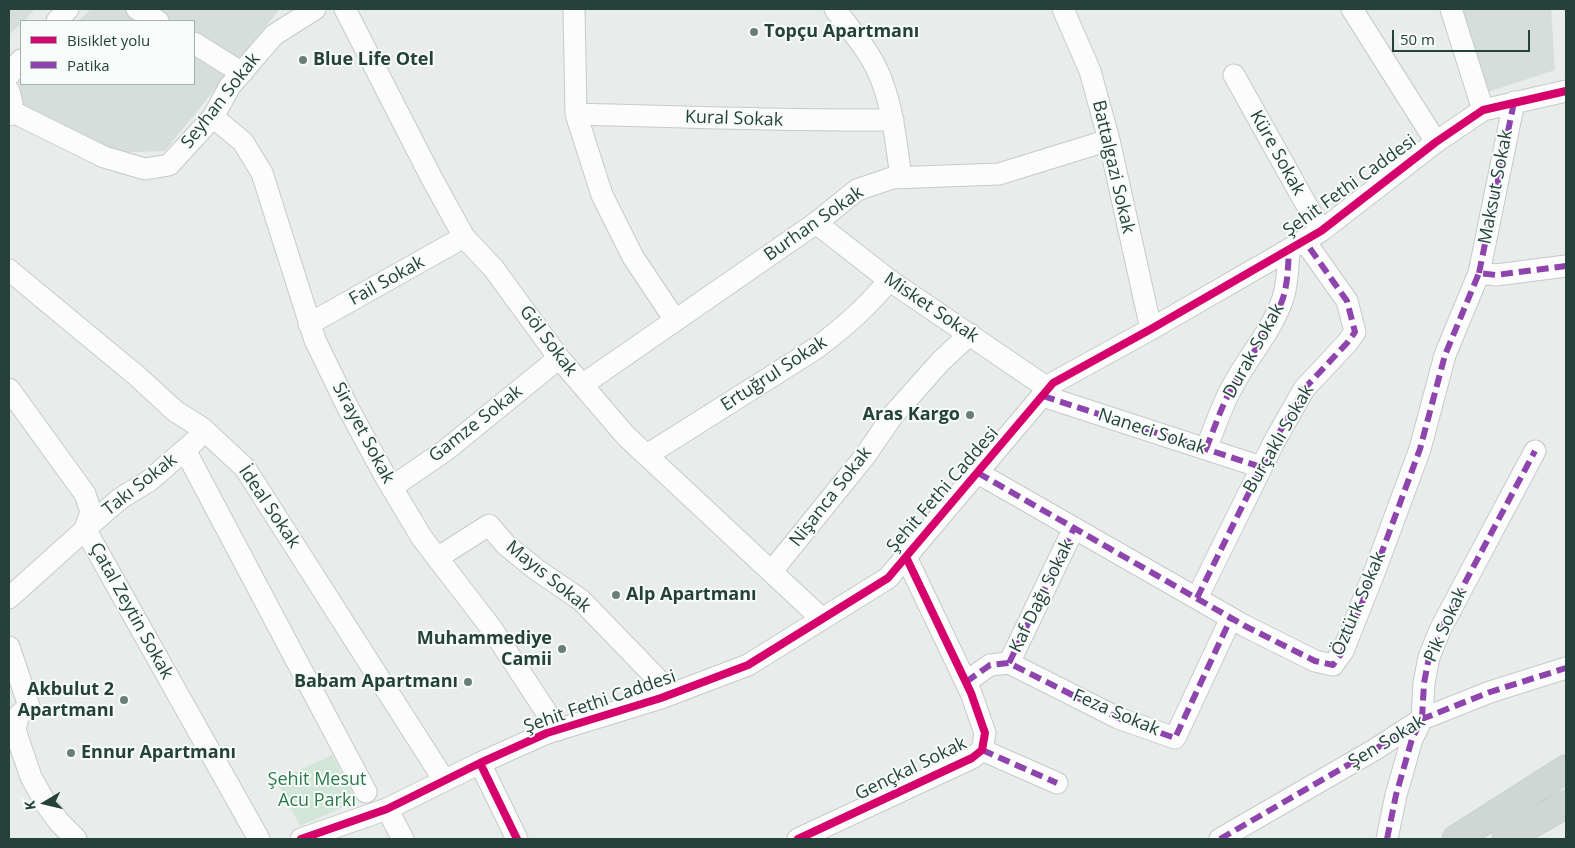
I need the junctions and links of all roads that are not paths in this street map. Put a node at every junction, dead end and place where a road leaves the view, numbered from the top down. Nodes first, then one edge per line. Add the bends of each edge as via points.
1 (68, 9) edge
2 (138, 9) edge
3 (315, 9) edge
4 (345, 9) edge
5 (574, 9) edge
6 (835, 9) edge
7 (1063, 9) edge
8 (1352, 9) edge
9 (1451, 9) edge
10 (58, 20) edge
11 (156, 20) edge
12 (195, 44) edge
13 (20, 61) edge
14 (242, 73) junction
15 (1234, 74) dead end
16 (9, 75) edge
17 (1566, 91) edge
18 (1514, 102) junction
19 (9, 105) edge
20 (1483, 110) junction
21 (576, 114) junction
22 (213, 117) junction
23 (893, 120) junction
24 (1109, 140) junction
25 (1436, 142) junction
26 (901, 177) junction
27 (816, 223) junction
28 (464, 237) junction
29 (1305, 240) junction
30 (1566, 266) edge
31 (9, 270) edge
32 (1479, 273) junction
33 (888, 280) junction
34 (675, 320) junction
35 (309, 324) junction
36 (1151, 329) junction
37 (970, 334) junction
38 (559, 358) junction
39 (582, 385) junction
40 (9, 389) edge
41 (1046, 392) junction
42 (205, 432) junction
43 (1206, 449) junction
44 (185, 450) junction
45 (1535, 452) dead end
46 (647, 455) junction
47 (1261, 468) junction
48 (978, 473) junction
49 (392, 487) junction
50 (1074, 528) junction
51 (85, 529) junction
52 (906, 557) junction
53 (437, 558) junction
54 (772, 571) junction
55 (9, 598) edge
56 (1197, 598) junction
57 (1231, 618) junction
58 (822, 619) junction
59 (9, 647) edge
60 (1009, 663) junction
61 (1566, 668) edge
62 (966, 682) junction
63 (672, 694) junction
64 (1422, 719) junction
65 (12, 723) edge
66 (558, 730) junction
67 (982, 750) junction
68 (480, 763) junction
69 (1566, 768) edge
70 (444, 780) junction
71 (1057, 783) dead end
72 (366, 792) dead end
73 (1566, 804) edge
74 (387, 809) junction
75 (76, 839) edge
76 (259, 839) edge
77 (301, 839) edge
78 (403, 839) edge
79 (517, 839) edge
80 (798, 839) edge
81 (1220, 839) edge
82 (1387, 839) edge
83 (1456, 839) edge
84 (1506, 839) edge

1 - 10 street
2 - 11 street
3 - 14 street, Seyhan Sokak via 274,34
4 - 28 street, Göl Sokak
5 - 21 street
6 - 23 street via 870,56 883,84
7 - 24 street, Battalgazi Sokak via 1090,71
8 - 25 street
9 - 20 street
12 - 14 street
13 - 16 street
14 - 22 street, Seyhan Sokak via 230,86
15 - 29 street, Küre Sokak
17 - 18 street, Şehit Fethi Caddesi
18 - 20 street, Şehit Fethi Caddesi
18 - 32 street, Maksut Sokak
19 - 22 street, Seyhan Sokak via 104,157 145,169 169,165
20 - 25 street, Şehit Fethi Caddesi
21 - 23 street, Kural Sokak via 792,121
21 - 34 street via 602,195 633,257
22 - 35 street, Sirayet Sokak via 243,142 262,173
23 - 26 street
24 - 26 street, Burhan Sokak via 999,174
24 - 36 street, Battalgazi Sokak
25 - 29 street, Şehit Fethi Caddesi
26 - 27 street, Burhan Sokak via 857,190
27 - 33 street, Misket Sokak
27 - 34 street, Burhan Sokak
28 - 35 street, Fail Sokak
28 - 38 street, Göl Sokak via 494,269
29 - 36 street, Şehit Fethi Caddesi
29 - 43 street, Durak Sokak via 1269,328 1230,390
29 - 47 street, Burçaklı Sokak via 1347,302 1355,332 1304,389
30 - 32 street via 1496,275
31 - 42 street, İdeal Sokak via 175,411
32 - 57 street, Öztürk Sokak via 1445,355 1420,449 1343,652 1333,665 1315,661
33 - 37 street, Misket Sokak
33 - 46 street, Ertuğrul Sokak via 875,298 822,344
34 - 39 street, Burhan Sokak
35 - 49 street, Sirayet Sokak via 347,406
36 - 41 street, Şehit Fethi Caddesi via 1053,384
37 - 41 street, Misket Sokak
37 - 54 street, Nişanca Sokak via 893,415 865,456
38 - 39 street, Göl Sokak
38 - 49 street, Gamze Sokak via 446,450
39 - 46 street, Göl Sokak
40 - 51 street, Çatal Zeytin Sokak via 85,494 91,512
41 - 43 street, Naneci Sokak
41 - 48 street, Şehit Fethi Caddesi
42 - 44 street, Takı Sokak
42 - 70 street, İdeal Sokak via 245,468
43 - 47 street, Naneci Sokak
44 - 51 street, Takı Sokak
44 - 72 street
45 - 64 street, Pik Sokak via 1440,630 1429,657
46 - 54 street, Göl Sokak
47 - 56 street, Burçaklı Sokak
48 - 50 street, Öztürk Sokak
48 - 52 street, Şehit Fethi Caddesi
49 - 53 street, Sirayet Sokak
50 - 56 street, Öztürk Sokak
50 - 60 street, Kaf Dağı Sokak
51 - 55 street, Takı Sokak
51 - 76 street, Çatal Zeytin Sokak
52 - 58 street, Şehit Fethi Caddesi via 888,578
52 - 62 street, Gençkal Sokak
53 - 63 street, Mayıs Sokak via 489,524 506,544 581,600
53 - 66 street, Sirayet Sokak via 492,628
54 - 58 street, Göl Sokak
56 - 57 street, Öztürk Sokak
57 - 60 street, Feza Sokak via 1175,738 1118,718
58 - 63 street, Şehit Fethi Caddesi via 748,665
59 - 65 street via 29,706
60 - 62 street via 990,664
61 - 64 street, Şen Sokak via 1490,692
62 - 67 street, Gençkal Sokak via 985,733
63 - 66 street, Şehit Fethi Caddesi
64 - 81 street, Şen Sokak
64 - 82 street, Pik Sokak via 1412,739
65 - 75 street via 31,777 59,822
66 - 68 street, Şehit Fethi Caddesi
67 - 71 street
67 - 80 street, Gençkal Sokak via 972,758
68 - 70 street, Şehit Fethi Caddesi
68 - 79 street
69 - 83 main road
70 - 74 street, Şehit Fethi Caddesi
73 - 84 main road
74 - 77 street, Şehit Fethi Caddesi
74 - 78 street

